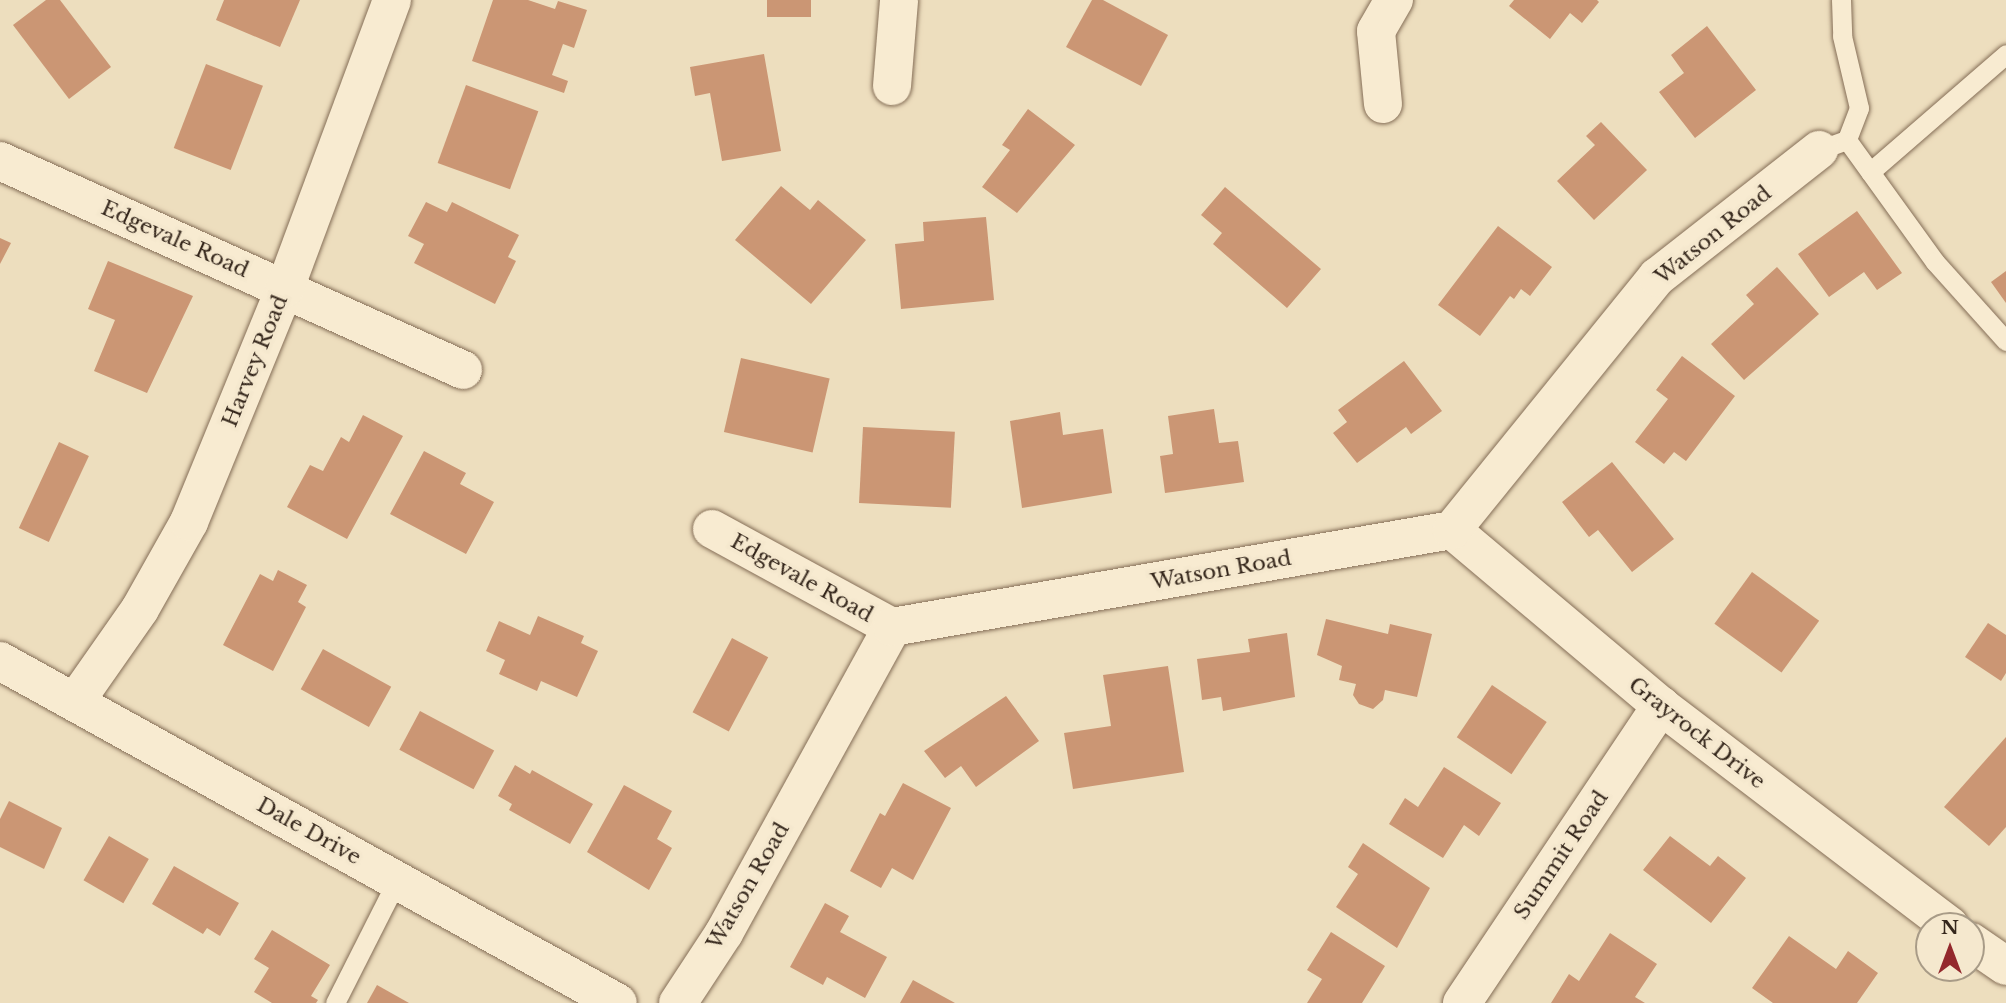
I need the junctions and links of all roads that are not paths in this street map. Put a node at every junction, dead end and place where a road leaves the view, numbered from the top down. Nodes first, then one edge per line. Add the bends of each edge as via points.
1 (392, 0) edge
2 (899, 0) edge
3 (1394, 0) edge
4 (1841, 0) edge
5 (2006, 54) edge
6 (892, 86) dead end
7 (1383, 104) dead end
8 (1833, 145) junction
9 (0, 161) edge
10 (1870, 172) junction
11 (285, 288) junction
12 (2006, 341) edge
13 (463, 370) dead end
14 (712, 528) dead end
15 (1451, 530) junction
16 (892, 627) junction
17 (0, 660) edge
18 (75, 702) junction
19 (1661, 706) junction
20 (397, 880) junction
21 (1932, 912) edge
22 (1985, 952) edge
23 (2006, 966) edge
24 (335, 1003) edge
25 (618, 1003) edge
26 (678, 1003) edge
27 (1462, 1003) edge

1 - 11 street, Harvey Road
2 - 6 street
3 - 7 street via 1376,31
4 - 8 lane via 1842,36 1859,108
5 - 10 lane
8 - 10 lane
8 - 15 street, Watson Road via 1657,277
9 - 11 street, Edgevale Road
10 - 12 lane via 1935,262
11 - 13 street, Edgevale Road
11 - 18 street, Harvey Road via 188,522 140,609
14 - 16 street, Edgevale Road
15 - 16 street, Watson Road
15 - 19 street, Grayrock Drive
16 - 26 street, Watson Road via 724,933
17 - 18 street, Dale Drive
18 - 20 street, Dale Drive
19 - 21 street, Grayrock Drive
19 - 27 street, Summit Road
20 - 24 lane
20 - 25 street, Dale Drive
22 - 23 street

